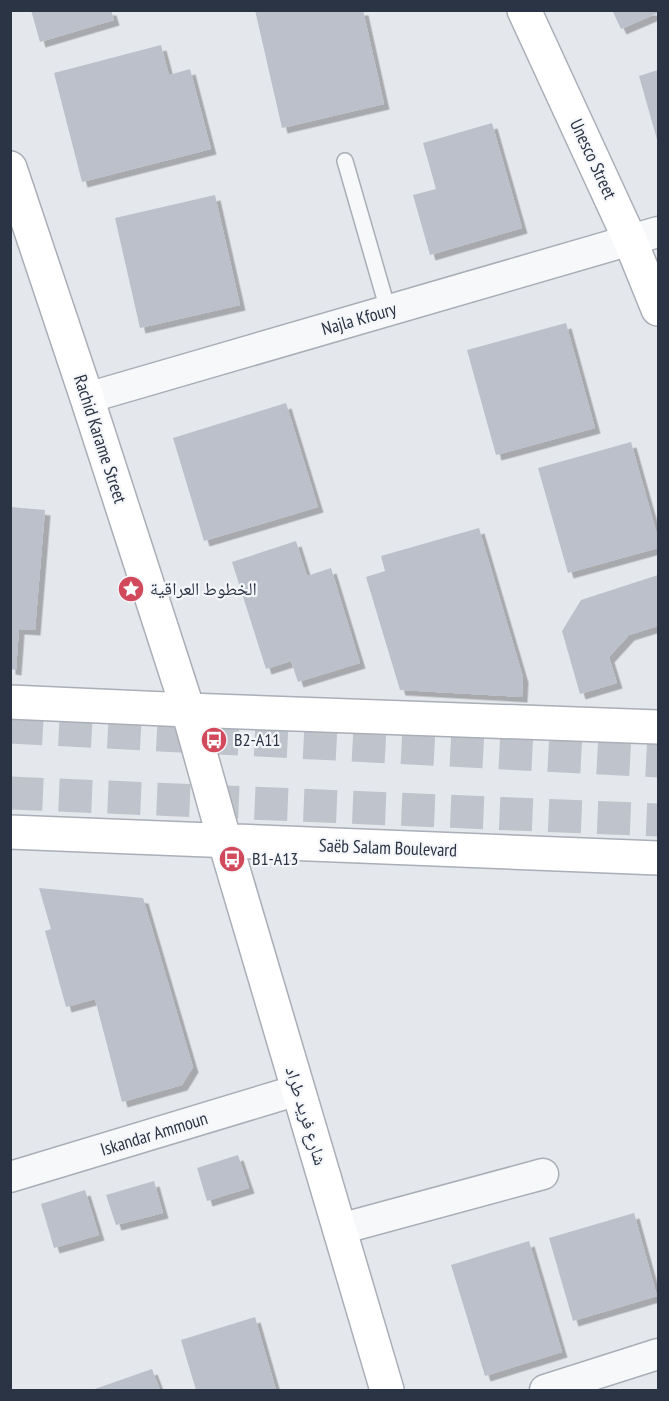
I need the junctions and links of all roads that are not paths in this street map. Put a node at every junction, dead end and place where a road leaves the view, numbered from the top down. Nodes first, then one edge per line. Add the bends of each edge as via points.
1 (524, 10) edge
2 (345, 161) dead end
3 (10, 168) edge
4 (644, 236) edge
5 (658, 309) edge
6 (388, 310) junction
7 (87, 398) junction
8 (10, 702) edge
9 (188, 710) junction
10 (658, 727) edge
11 (10, 832) edge
12 (225, 842) junction
13 (658, 858) edge
14 (298, 1090) junction
15 (543, 1174) dead end
16 (10, 1177) edge
17 (340, 1229) junction
18 (658, 1354) edge
19 (387, 1390) edge
20 (545, 1390) edge

1 - 4 street, Unesco Street
2 - 6 lane
3 - 7 street, Rachid Karame Street
4 - 5 street, Unesco Street
4 - 6 street, Najla Kfoury
6 - 7 street, Najla Kfoury
7 - 9 street, Rachid Karame Street
8 - 9 street
9 - 10 street
9 - 12 street, Rachid Karame Street
11 - 12 street, Saëb Salam Boulevard
12 - 13 street, Saëb Salam Boulevard
12 - 14 street, شارع فريد طراد
14 - 16 street, Iskandar Ammoun
14 - 17 street, شارع فريد طراد
15 - 17 street
17 - 19 street, شارع فريد طراد
18 - 20 street

